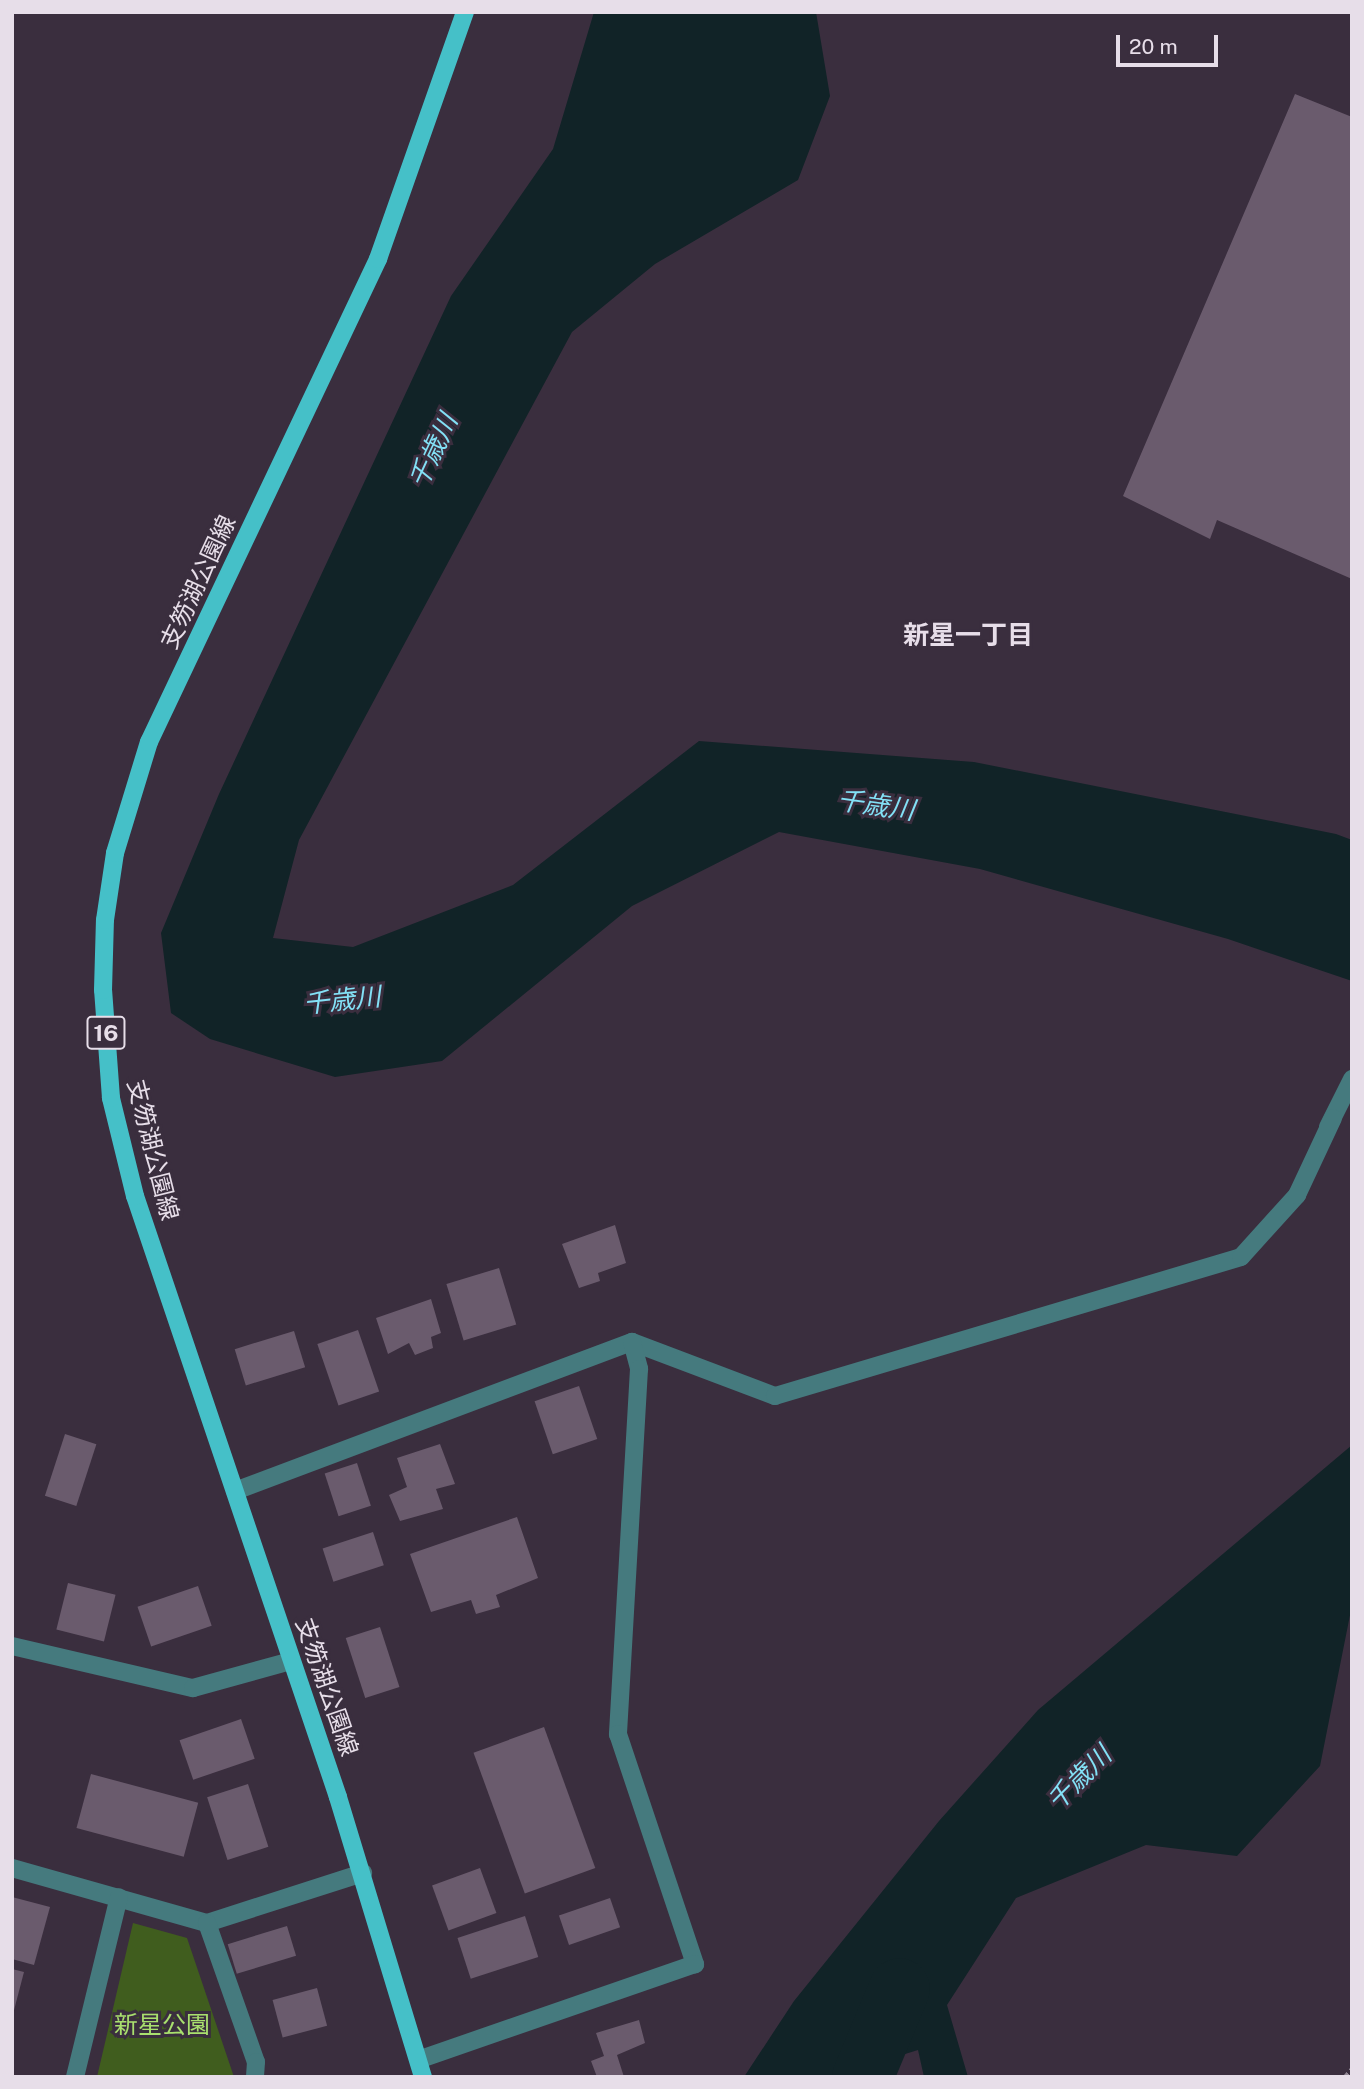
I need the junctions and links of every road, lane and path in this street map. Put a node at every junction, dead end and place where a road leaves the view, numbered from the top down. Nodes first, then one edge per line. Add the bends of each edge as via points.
1 (465, 12) edge
2 (1352, 1079) edge
3 (1333, 1118) junction
4 (1324, 1136) dead end
5 (632, 1342) junction
6 (235, 1491) junction
7 (12, 1646) edge
8 (291, 1661) junction
9 (12, 1868) edge
10 (363, 1873) junction
11 (119, 1897) junction
12 (207, 1923) junction
13 (422, 2068) edge
14 (1352, 2069) edge
15 (75, 2077) edge
16 (255, 2077) edge
17 (1345, 2077) edge

1 - 6 main road, 支笏湖公園線 / 16 via 378,259 149,742 115,853 105,920 103,990 111,1098 135,1196
2 - 3 street
3 - 4 street
3 - 5 street via 1297,1195 1241,1257 775,1396
5 - 6 street
5 - 13 street via 639,1369 618,1734 695,1964
6 - 8 main road, 支笏湖公園線 / 16
7 - 8 street via 192,1688
8 - 10 main road, 支笏湖公園線 / 16
9 - 11 street
10 - 12 street
10 - 13 main road, 支笏湖公園線 / 16
11 - 12 street
11 - 15 street
12 - 16 street via 256,2062
14 - 17 path

